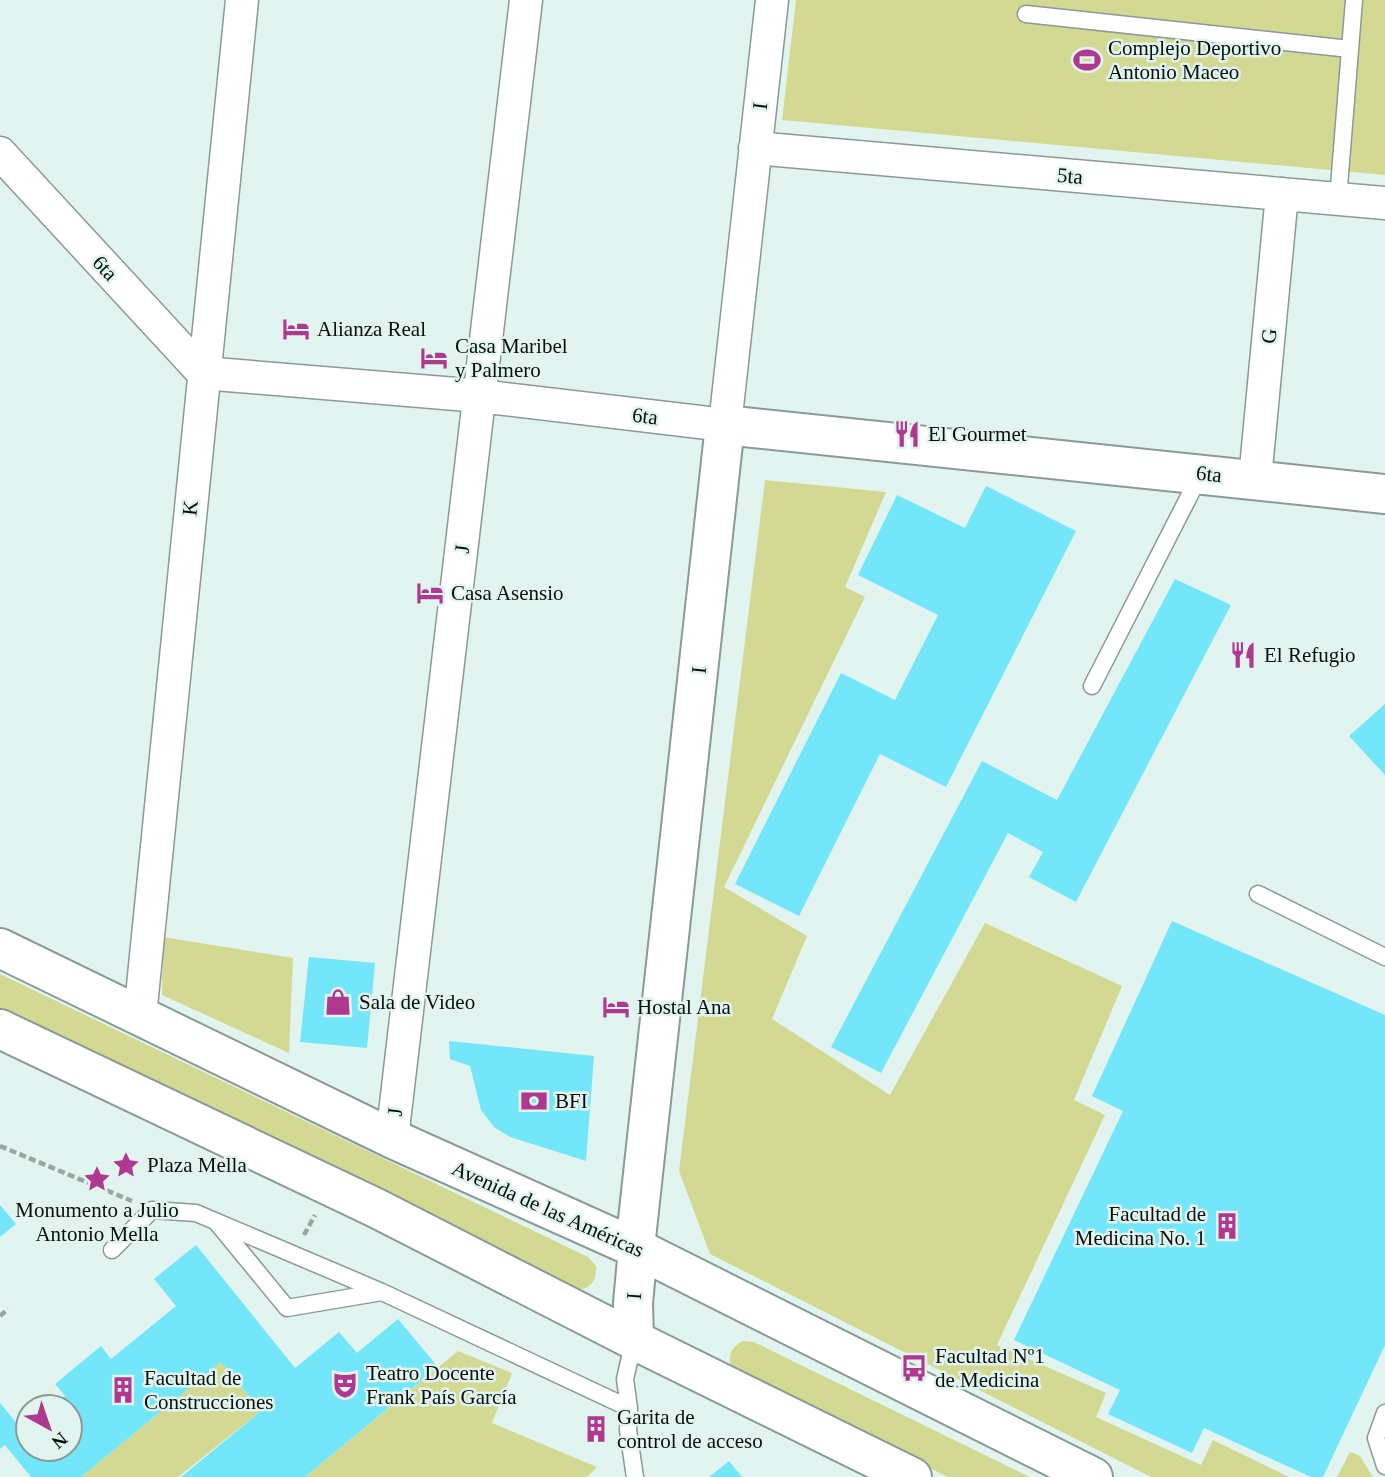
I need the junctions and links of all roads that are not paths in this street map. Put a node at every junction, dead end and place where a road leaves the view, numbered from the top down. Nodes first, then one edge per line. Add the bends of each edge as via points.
1 (242, 0) edge
2 (526, 0) edge
3 (772, 0) edge
4 (1354, 0) edge
5 (1026, 14) dead end
6 (1350, 49) junction
7 (755, 148) junction
8 (0, 153) edge
9 (1282, 194) junction
10 (1338, 199) junction
11 (1385, 203) edge
12 (203, 373) junction
13 (481, 396) junction
14 (725, 425) junction
15 (1201, 473) junction
16 (1255, 479) junction
17 (1385, 494) edge
18 (1092, 686) dead end
19 (1258, 894) dead end
20 (0, 947) edge
21 (1385, 957) edge
22 (141, 1016) junction
23 (0, 1029) edge
24 (393, 1139) junction
25 (217, 1222) junction
26 (638, 1249) junction
27 (113, 1250) dead end
28 (382, 1292) junction
29 (634, 1340) junction
30 (629, 1408) junction
31 (1385, 1413) edge
32 (1385, 1466) edge
33 (635, 1477) edge
34 (912, 1477) edge
35 (1093, 1477) edge

1 - 12 street, K
2 - 13 street, J
3 - 7 street, I
4 - 6 lane
5 - 6 lane
6 - 10 lane
7 - 9 street, 5ta
7 - 14 street, I
8 - 12 street, 6ta
9 - 10 street, 5ta
9 - 16 street, G
10 - 11 street, 5ta
12 - 13 street, 6ta
12 - 22 street, K
13 - 14 street, 6ta
13 - 24 street, J
14 - 15 main road, 6ta
14 - 26 main road, I
15 - 16 main road, 6ta
15 - 18 lane
16 - 17 main road, 6ta
19 - 21 lane
20 - 22 main road, Avenida de las Américas
22 - 24 main road, Avenida de las Américas
23 - 29 main road via 376,1208
24 - 26 main road, Avenida de las Américas
25 - 27 lane via 196,1213 152,1210
25 - 28 lane
25 - 28 lane via 287,1308
26 - 29 main road, I
26 - 35 main road, Avenida de las Américas
28 - 30 lane
29 - 30 lane via 625,1379
29 - 34 main road
30 - 33 lane
31 - 32 lane via 1376,1438

